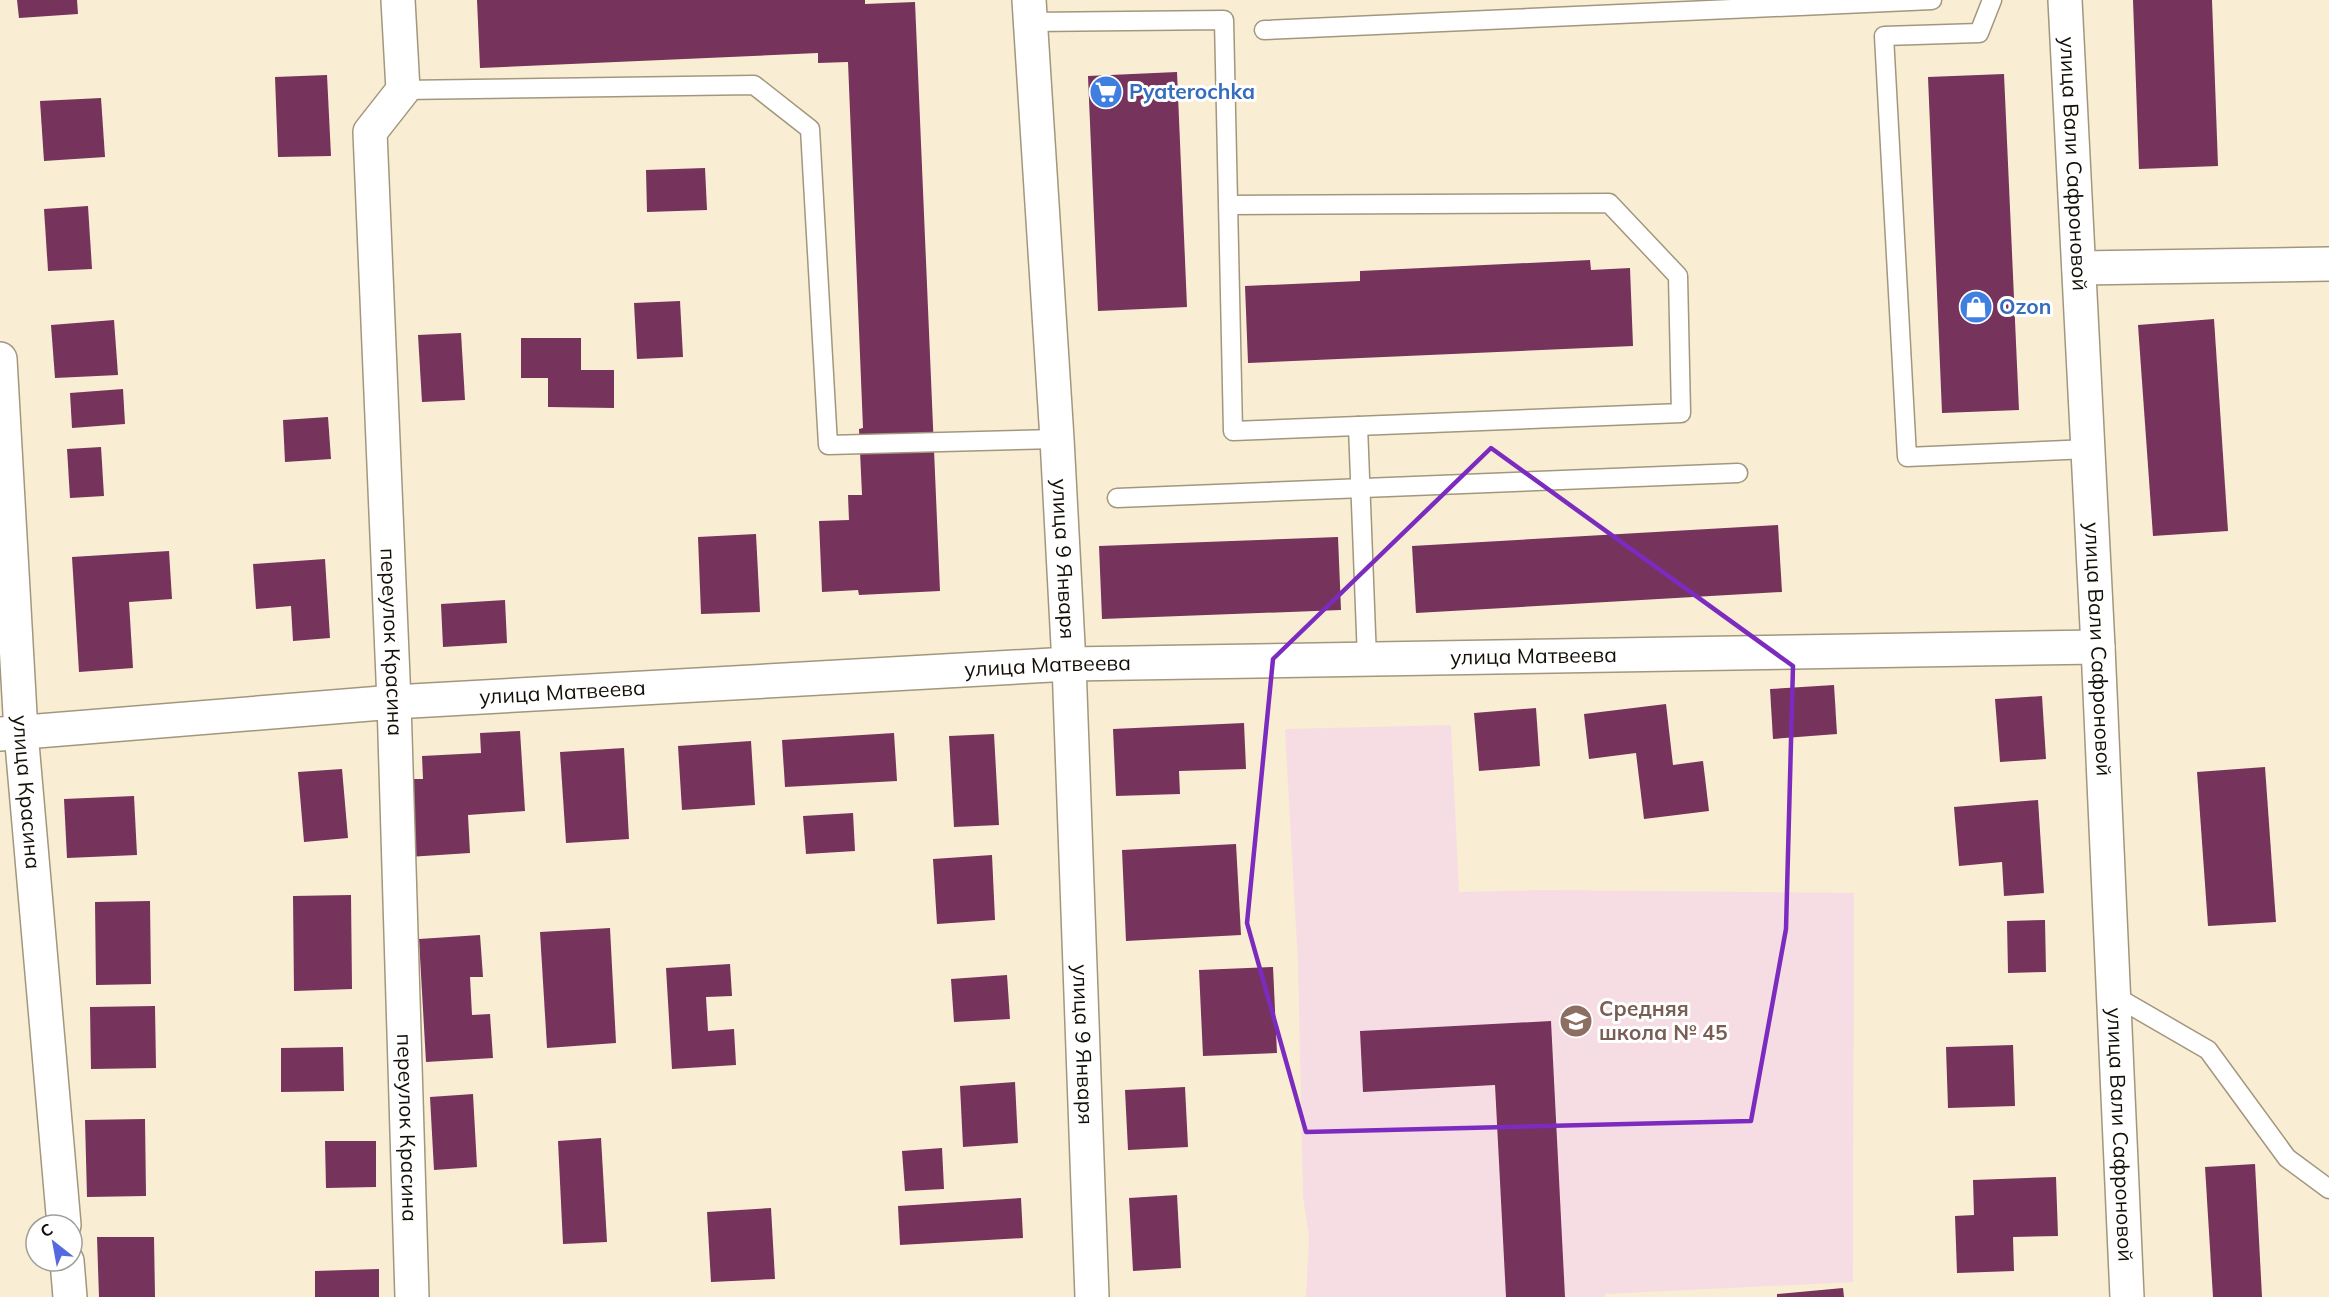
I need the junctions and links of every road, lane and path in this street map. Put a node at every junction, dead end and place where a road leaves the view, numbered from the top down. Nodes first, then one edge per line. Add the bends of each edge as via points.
1 (398, 0) edge
2 (1932, 0) edge
3 (1992, 0) edge
4 (2066, 0) edge
5 (1585, 8) edge
6 (1030, 11) edge
7 (1264, 30) dead end
8 (403, 90) junction
9 (1228, 205) junction
10 (2329, 264) edge
11 (2079, 268) junction
12 (0, 359) edge
13 (1358, 426) junction
14 (1057, 439) junction
15 (2088, 449) junction
16 (1738, 473) dead end
17 (1360, 488) junction
18 (1118, 498) dead end
19 (2098, 647) junction
20 (1367, 659) junction
21 (1069, 664) junction
22 (394, 702) junction
23 (10, 733) edge
24 (2113, 995) junction
25 (2329, 1189) edge
26 (63, 1213) edge
27 (68, 1273) edge
28 (70, 1297) edge
29 (412, 1297) edge
30 (1092, 1297) edge
31 (2127, 1297) edge

1 - 8 street
2 - 5 lane
3 - 15 lane via 1979,33 1884,36 1907,457
4 - 11 street, улица Вали Сафроновой
5 - 7 lane
6 - 9 lane via 1224,20
6 - 14 street, улица 9 Января
8 - 14 lane via 754,86 810,129 828,445
8 - 22 street, переулок Красина via 370,132
9 - 13 lane via 1233,431
9 - 13 lane via 1609,203 1678,276 1681,413
10 - 11 street
11 - 15 street, улица Вали Сафроновой
12 - 23 street, улица Красина
13 - 17 lane
14 - 21 street, улица 9 Января
15 - 19 street, улица Вали Сафроновой
16 - 17 lane
17 - 18 lane
17 - 20 lane
19 - 20 street, улица Матвеева
19 - 24 street, улица Вали Сафроновой
20 - 21 street, улица Матвеева
21 - 22 street, улица Матвеева
21 - 30 street, улица 9 Января
22 - 23 street, улица Матвеева
22 - 29 street, переулок Красина
23 - 26 street, улица Красина
24 - 25 lane via 2208,1050 2287,1158
24 - 31 street, улица Вали Сафроновой
27 - 28 street

